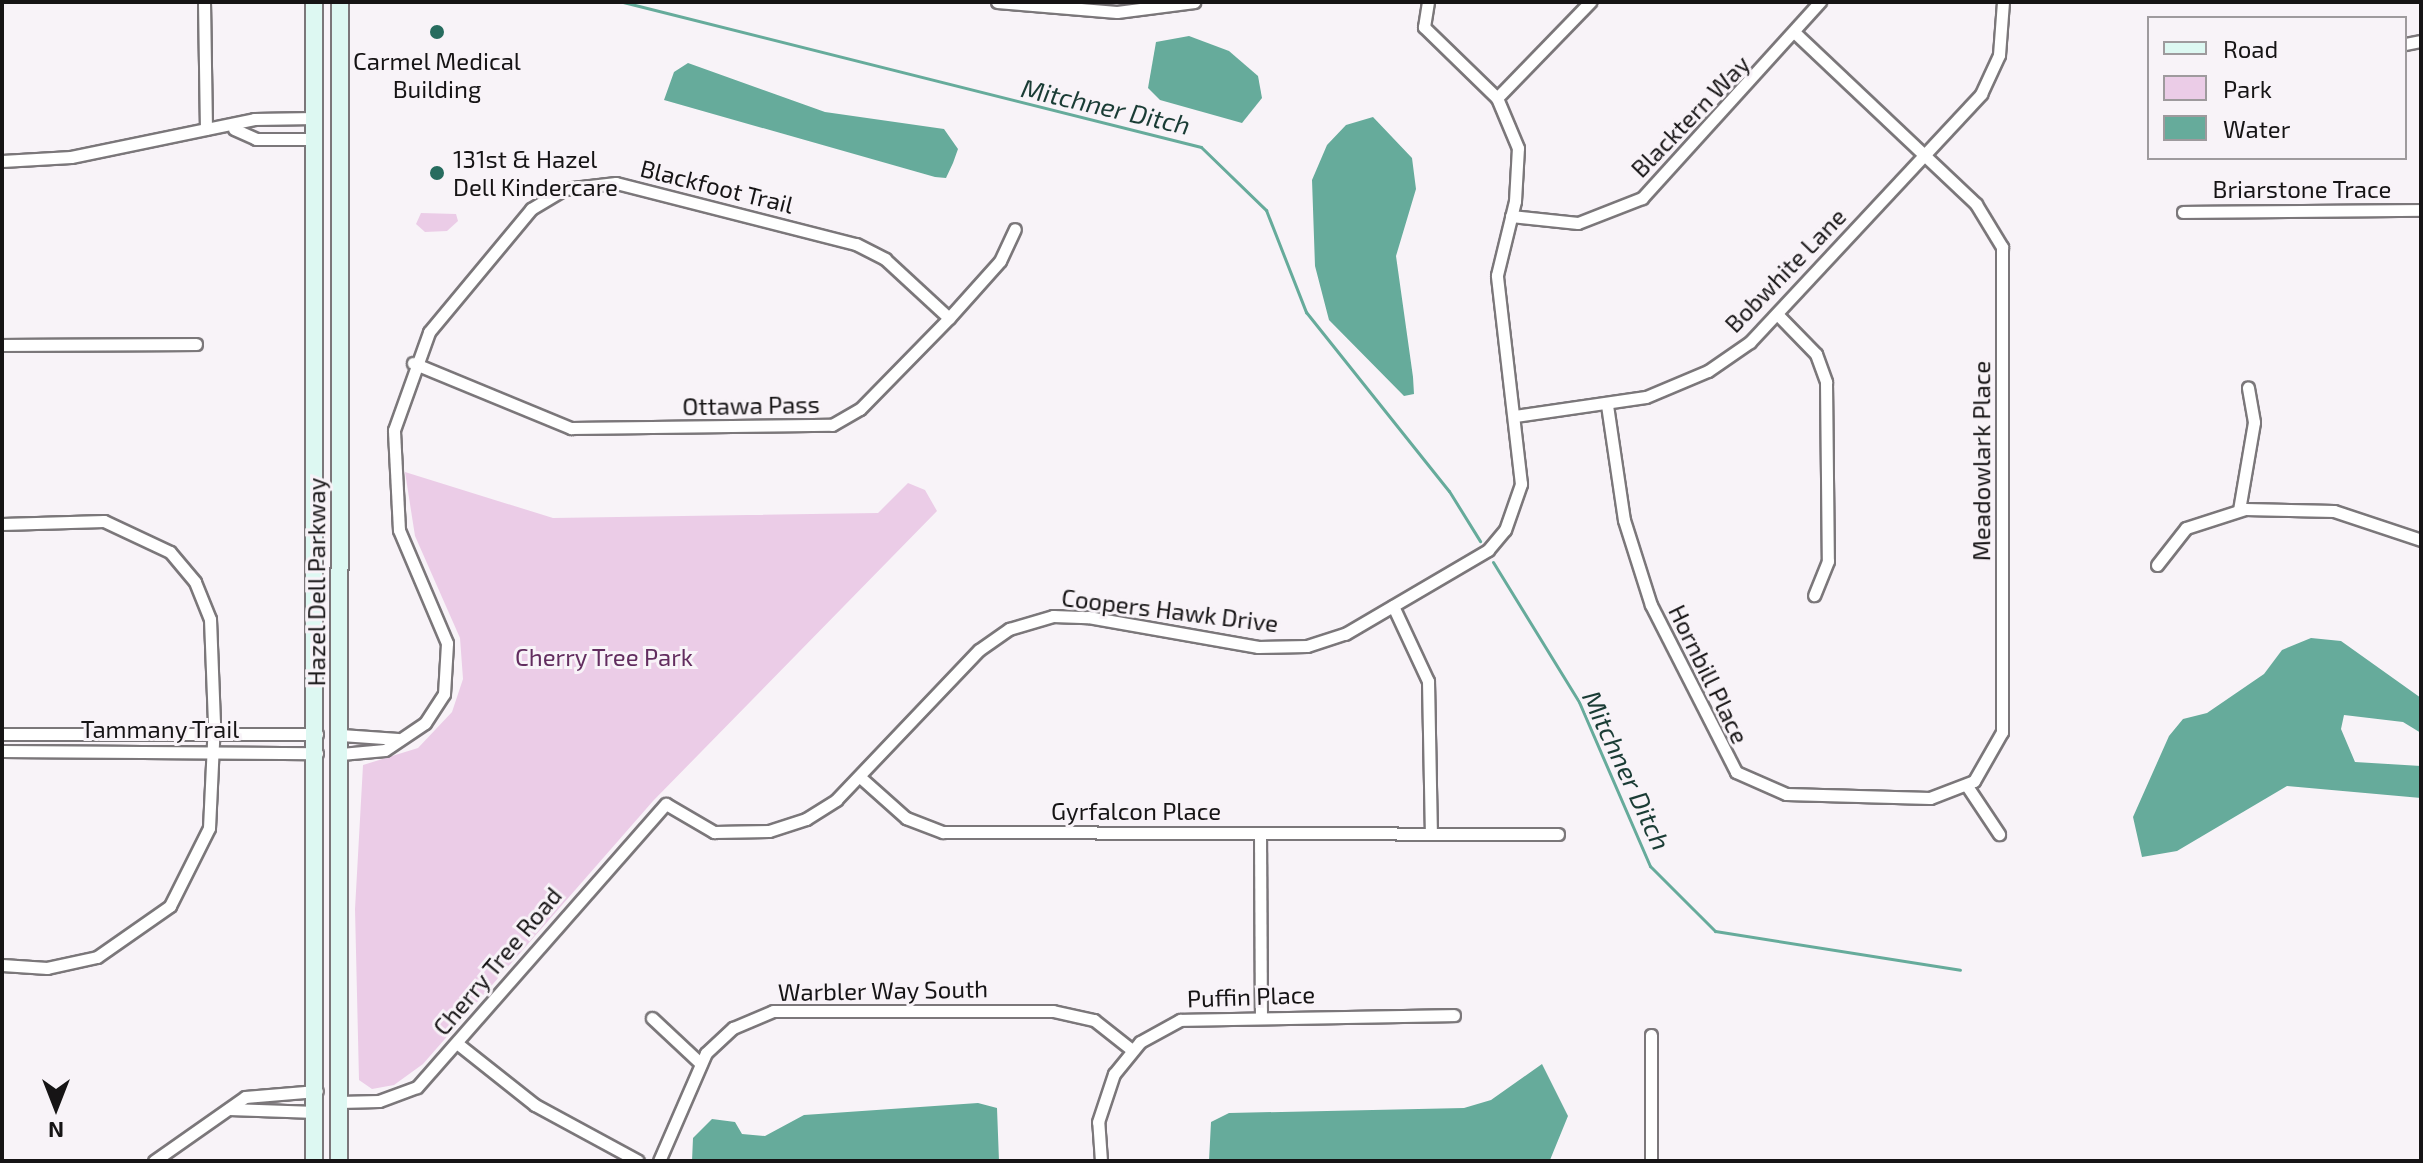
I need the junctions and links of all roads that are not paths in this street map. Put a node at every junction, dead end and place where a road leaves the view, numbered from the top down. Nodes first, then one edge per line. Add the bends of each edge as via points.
1 (204, 2) edge
2 (314, 2) edge
3 (340, 2) edge
4 (997, 2) edge
5 (1194, 2) edge
6 (1428, 2) edge
7 (1590, 2) edge
8 (1820, 2) edge
9 (2003, 2) edge
10 (1797, 35) junction
11 (1497, 98) junction
12 (315, 118) junction
13 (206, 129) junction
14 (234, 129) junction
15 (315, 139) junction
16 (1926, 154) junction
17 (2, 161) edge
18 (2421, 210) edge
19 (2183, 212) dead end
20 (1511, 216) junction
21 (1015, 229) dead end
22 (1777, 314) junction
23 (949, 318) junction
24 (196, 344) dead end
25 (2, 345) edge
26 (413, 363) junction
27 (2248, 388) dead end
28 (1607, 405) junction
29 (1515, 416) junction
30 (2239, 510) junction
31 (2, 524) edge
32 (2421, 540) edge
33 (2157, 565) dead end
34 (1814, 595) dead end
35 (1393, 606) junction
36 (2, 734) edge
37 (317, 734) junction
38 (341, 735) junction
39 (398, 739) junction
40 (214, 743) junction
41 (2, 751) edge
42 (317, 753) junction
43 (341, 754) junction
44 (860, 777) junction
45 (1967, 786) junction
46 (666, 804) joint
47 (1260, 833) junction
48 (1431, 834) junction
49 (1558, 834) dead end
50 (1999, 834) dead end
51 (2, 965) edge
52 (1261, 1014) junction
53 (1454, 1015) dead end
54 (652, 1018) dead end
55 (1651, 1035) dead end
56 (458, 1044) junction
57 (1132, 1050) junction
58 (699, 1062) junction
59 (317, 1091) junction
60 (339, 1102) junction
61 (229, 1109) junction
62 (316, 1112) junction
63 (154, 1161) edge
64 (314, 1161) edge
65 (339, 1161) edge
66 (638, 1161) edge
67 (659, 1161) edge
68 (1101, 1161) edge
69 (1651, 1161) edge

1 - 13 street
2 - 12 main road, Hazel Dell Parkway
3 - 38 main road, Hazel Dell Parkway
4 - 5 street via 1117,12
6 - 11 street, Coopers Hawk Drive via 1421,18
7 - 11 street
8 - 10 street, Blacktern Way
9 - 16 street, Bobwhite Lane via 1992,75
10 - 16 street, Meadowlark Place
10 - 20 street, Blacktern Way via 1642,198 1578,223
11 - 20 street, Coopers Hawk Drive via 1518,148
12 - 14 street via 254,119
12 - 15 main road, Hazel Dell Parkway
13 - 14 street
13 - 17 street via 71,157
14 - 15 street via 256,139
15 - 37 main road, Hazel Dell Parkway
16 - 22 street, Bobwhite Lane
16 - 45 street, Meadowlark Place via 1988,217 2003,264 2002,732 1993,758
18 - 19 street, Briarstone Trace
20 - 29 street, Coopers Hawk Drive via 1497,275
21 - 23 street, Ottawa Pass via 1000,261
22 - 28 street, Bobwhite Lane via 1708,371
22 - 34 street via 1816,354 1826,382 1828,561
23 - 26 street, Ottawa Pass via 859,410 813,429 555,426
23 - 26 street, Blackfoot Trail via 872,250 599,183 564,189 531,209 445,309
24 - 25 street
26 - 39 street, Blackfoot Trail via 394,430 392,487 405,550 447,643 449,674 434,713
27 - 30 street via 2254,422
28 - 29 street, Bobwhite Lane
28 - 45 street, Hornbill Place via 1638,567 1730,766 1758,787 1786,794 1930,798
29 - 35 street, Coopers Hawk Drive via 1521,484 1505,530 1466,567
30 - 32 street via 2334,511
30 - 33 street via 2186,528
31 - 40 street via 104,521 170,552 195,582 210,619
35 - 44 street, Coopers Hawk Drive via 1345,634 1296,647 1088,617 1024,623 979,650
35 - 48 street via 1428,681
36 - 40 street, Tammany Trail
37 - 40 street, Tammany Trail
37 - 42 main road, Hazel Dell Parkway
38 - 39 street
38 - 43 main road, Hazel Dell Parkway
39 - 43 street, Blackfoot Trail via 385,750
40 - 41 street, Tammany Trail
40 - 42 street, Tammany Trail
40 - 51 street via 206,840 163,914 97,957 47,968
42 - 59 main road, Hazel Dell Parkway
43 - 60 main road, Hazel Dell Parkway
44 - 46 street, Coopers Hawk Drive via 828,806 769,831 697,828
44 - 47 street, Gyrfalcon Place via 931,831
45 - 50 street
46 - 56 street, Cherry Tree Road via 563,914
47 - 48 street, Gyrfalcon Place
47 - 52 street
48 - 49 street, Gyrfalcon Place
52 - 53 street, Puffin Place
52 - 57 street, Puffin Place via 1180,1020
54 - 58 street
55 - 69 street
56 - 60 street, Cherry Tree Road via 398,1097
56 - 66 street via 535,1105
57 - 58 street, Warbler Way South via 1094,1020 1053,1011 794,1010 751,1018
57 - 68 street, Puffin Place via 1104,1094
58 - 67 street, Warbler Way South
59 - 61 street via 264,1092
59 - 62 main road, Hazel Dell Parkway
60 - 65 main road, Hazel Dell Parkway
61 - 62 street
61 - 63 street
62 - 64 main road, Hazel Dell Parkway

